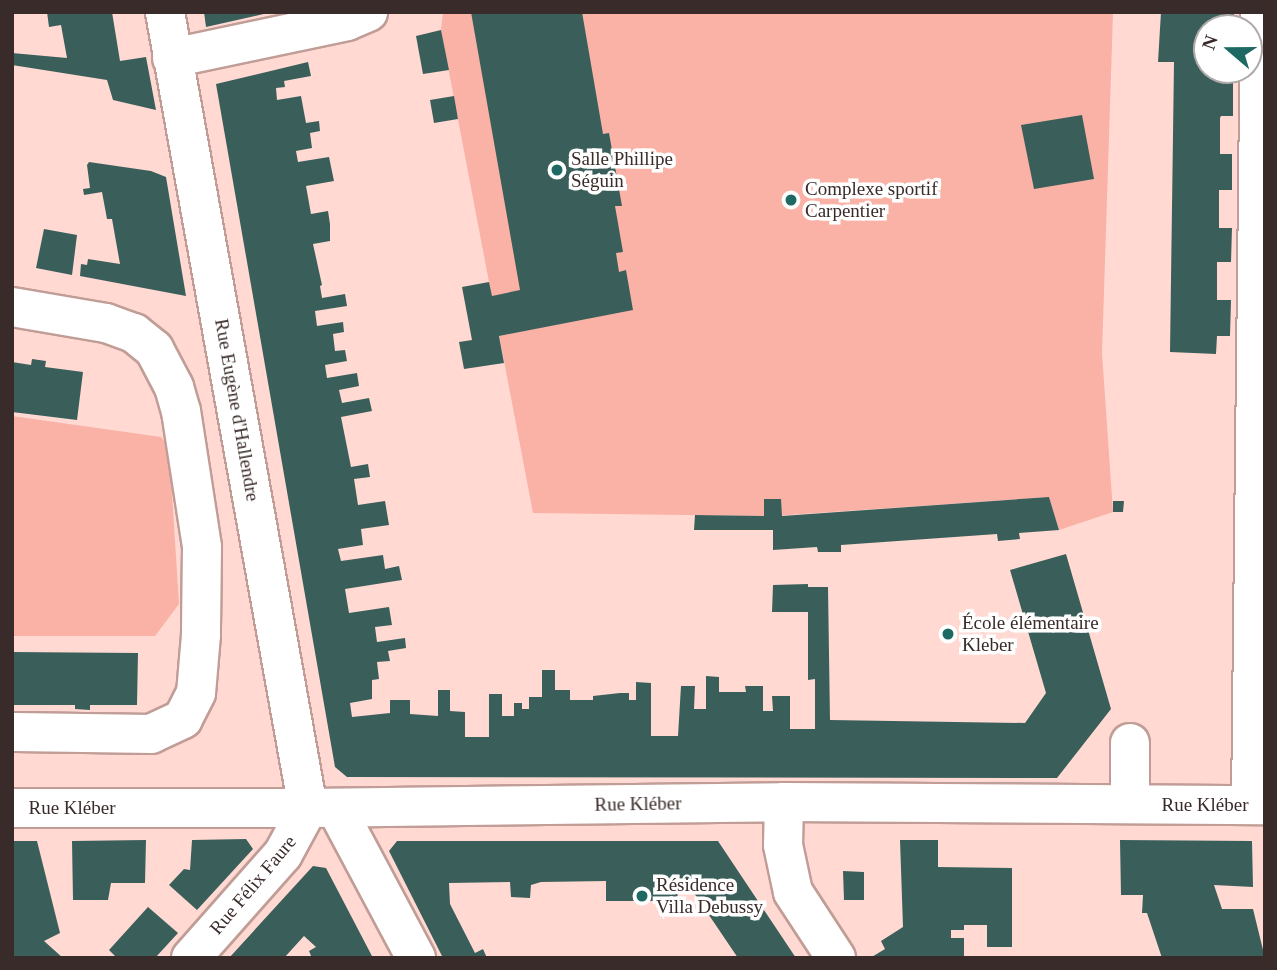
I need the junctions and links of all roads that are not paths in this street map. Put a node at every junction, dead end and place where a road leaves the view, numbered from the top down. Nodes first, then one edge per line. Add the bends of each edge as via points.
1 (165, 12) edge
2 (368, 12) edge
3 (1260, 12) edge
4 (172, 58) junction
5 (12, 307) edge
6 (240, 430) junction
7 (186, 440) junction
8 (12, 732) edge
9 (1130, 743) dead end
10 (784, 802) junction
11 (1129, 804) junction
12 (1258, 805) edge
13 (12, 808) edge
14 (322, 808) junction
15 (191, 958) edge
16 (416, 958) edge
17 (835, 958) edge

1 - 4 street, Rue Eugène d'Hallendre
2 - 4 street via 348,21
3 - 12 street
4 - 6 street, Rue Eugène d'Hallendre
5 - 7 street via 106,323 134,333 154,349 174,387
6 - 7 street
6 - 14 street, Rue Eugène d'Hallendre
7 - 8 street via 202,547 196,693 183,719 150,734
9 - 11 street
10 - 11 street, Rue Kléber
10 - 14 street, Rue Kléber
10 - 17 street via 783,845 793,892
11 - 12 street, Rue Kléber
13 - 14 street, Rue Kléber
14 - 15 street, Rue Félix Faure
14 - 16 street, Rue Eugène d'Hallendre

